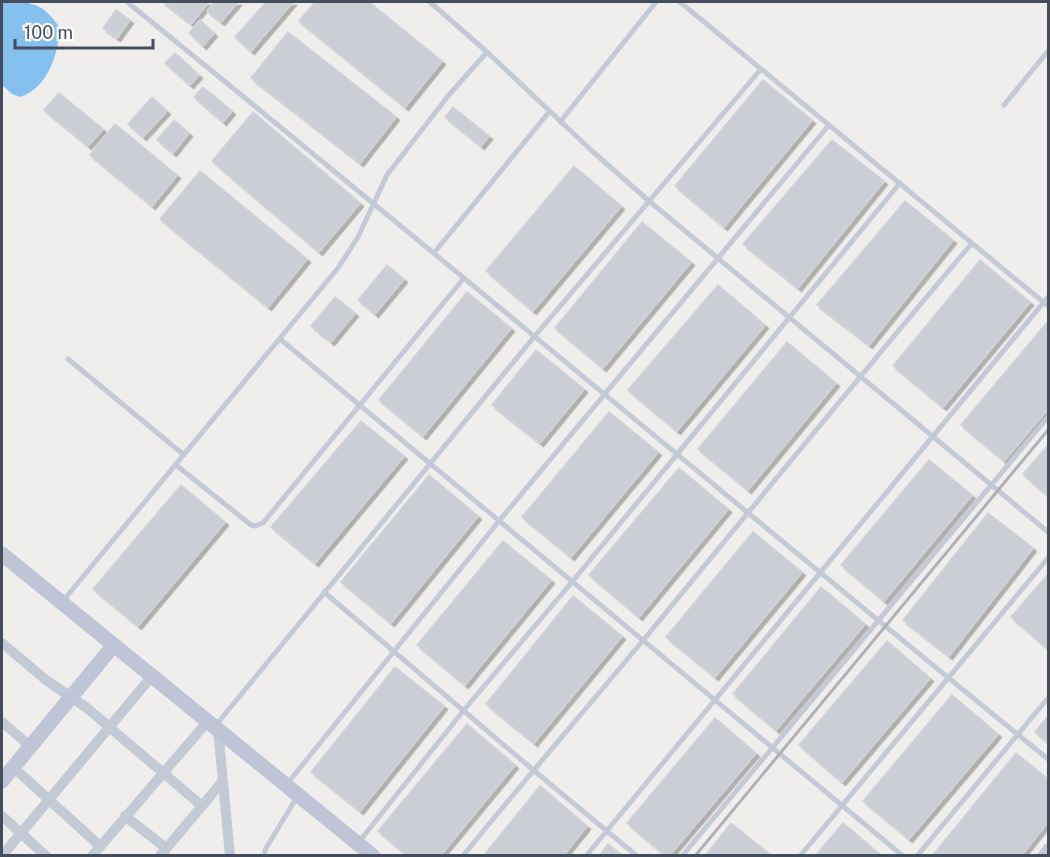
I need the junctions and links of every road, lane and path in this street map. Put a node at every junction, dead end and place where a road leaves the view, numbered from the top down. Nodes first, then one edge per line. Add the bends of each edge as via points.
1 (127, 2) edge
2 (430, 2) edge
3 (656, 2) edge
4 (680, 2) edge
5 (1048, 51) edge
6 (487, 52) junction
7 (761, 69) junction
8 (1004, 105) dead end
9 (549, 112) junction
10 (560, 122) junction
11 (829, 125) junction
12 (900, 183) junction
13 (373, 201) junction
14 (650, 201) junction
15 (972, 243) junction
16 (434, 253) junction
17 (718, 258) junction
18 (464, 278) junction
19 (1047, 301) edge
20 (790, 318) junction
21 (534, 338) junction
22 (280, 339) junction
23 (68, 359) dead end
24 (860, 375) junction
25 (605, 396) junction
26 (360, 405) junction
27 (1048, 417) edge
28 (932, 436) junction
29 (676, 454) junction
30 (184, 455) junction
31 (176, 465) junction
32 (430, 465) junction
33 (992, 485) junction
34 (748, 513) junction
35 (499, 521) junction
36 (1048, 532) edge
37 (2, 554) edge
38 (1048, 558) edge
39 (820, 572) junction
40 (573, 582) junction
41 (324, 592) junction
42 (61, 603) junction
43 (878, 620) junction
44 (642, 641) junction
45 (2, 643) edge
46 (113, 646) junction
47 (394, 651) junction
48 (152, 676) junction
49 (948, 677) junction
50 (70, 696) junction
51 (1048, 698) edge
52 (715, 701) junction
53 (464, 710) junction
54 (2, 722) edge
55 (214, 726) junction
56 (110, 728) junction
57 (1018, 734) junction
58 (30, 746) junction
59 (771, 748) junction
60 (1048, 759) edge
61 (13, 766) junction
62 (532, 769) junction
63 (163, 772) junction
64 (2, 780) edge
65 (222, 782) junction
66 (293, 790) junction
67 (48, 799) junction
68 (202, 806) junction
69 (842, 806) junction
70 (2, 816) edge
71 (125, 816) junction
72 (607, 831) junction
73 (20, 832) junction
74 (357, 844) junction
75 (100, 846) junction
76 (1048, 848) edge
77 (163, 852) edge
78 (2, 855) edge
79 (46, 855) edge
80 (92, 855) edge
81 (230, 855) edge
82 (264, 855) edge
83 (373, 855) edge
84 (463, 855) edge
85 (586, 855) edge
86 (637, 855) edge
87 (682, 855) edge
88 (800, 855) edge
89 (903, 855) edge
90 (917, 855) edge
91 (1042, 855) edge

1 - 13 lane
2 - 6 lane
3 - 10 lane
4 - 7 lane
5 - 8 lane
6 - 9 lane
6 - 13 lane via 405,150
7 - 11 lane
7 - 14 lane
9 - 10 lane
9 - 16 lane
10 - 14 lane
11 - 12 lane
11 - 17 lane
12 - 15 lane
12 - 20 lane
13 - 16 lane
13 - 22 lane via 349,252
14 - 17 lane
14 - 21 lane
15 - 19 lane
15 - 24 lane
16 - 18 lane
17 - 20 lane
17 - 25 lane
18 - 21 lane
18 - 26 lane
19 - 28 lane
20 - 24 lane
20 - 29 lane
21 - 25 lane
21 - 32 lane
22 - 26 lane
22 - 30 lane
23 - 30 lane
24 - 28 lane
24 - 34 lane
25 - 29 lane
25 - 35 lane
26 - 31 lane via 260,525 251,525
26 - 32 lane
27 - 33 lane
28 - 33 lane
28 - 39 lane
29 - 34 lane
29 - 40 lane
30 - 31 lane
31 - 42 lane
32 - 35 lane
32 - 41 lane
33 - 36 lane
33 - 43 lane
34 - 39 lane
34 - 44 lane
35 - 40 lane
35 - 47 lane
37 - 42 street
38 - 49 lane
39 - 43 lane
39 - 52 lane
40 - 44 lane
40 - 53 lane
41 - 47 lane
41 - 55 lane
42 - 46 street
43 - 49 lane
43 - 59 lane
44 - 52 lane
44 - 62 lane
45 - 50 street
46 - 48 street
46 - 50 street
47 - 53 lane
47 - 66 lane
48 - 55 street
48 - 56 street
49 - 57 lane
49 - 69 lane
50 - 56 street
50 - 58 street
51 - 57 lane
52 - 59 lane
52 - 72 lane
53 - 62 lane
53 - 74 lane
54 - 58 street
55 - 63 street
55 - 65 street
55 - 66 street
56 - 63 street
56 - 67 street
57 - 60 lane
57 - 90 lane
58 - 61 street
59 - 69 lane
59 - 87 lane
61 - 64 street
61 - 67 street
62 - 72 lane
62 - 84 lane
63 - 68 street
63 - 71 street
65 - 68 street
65 - 81 street
66 - 74 street
66 - 82 lane
67 - 73 street
67 - 75 street
68 - 77 street
69 - 88 lane
69 - 89 lane
70 - 73 street
71 - 75 street
71 - 77 street
72 - 85 lane
72 - 86 lane
73 - 78 street
73 - 79 street
74 - 83 street
75 - 80 street
76 - 91 street

